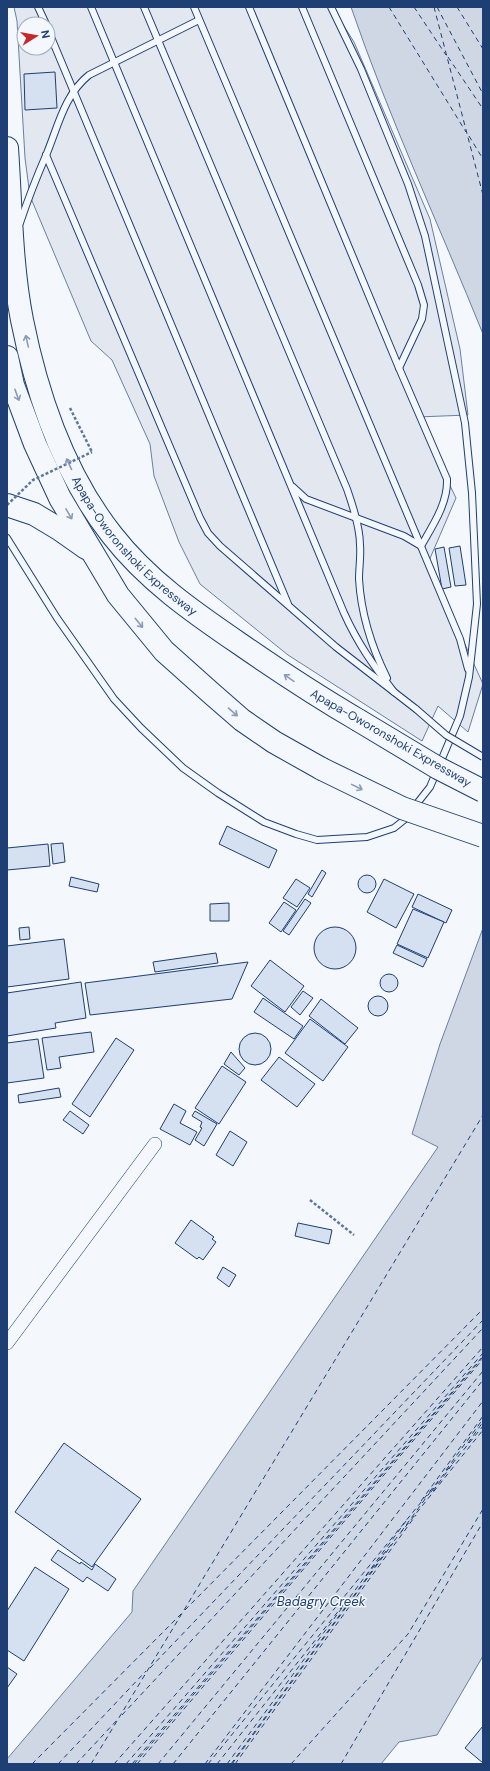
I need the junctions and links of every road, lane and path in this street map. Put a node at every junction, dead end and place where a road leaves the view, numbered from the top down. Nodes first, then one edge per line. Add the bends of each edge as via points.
1 (91, 7) edge
2 (144, 7) edge
3 (194, 7) edge
4 (249, 7) edge
5 (302, 7) edge
6 (331, 7) edge
7 (199, 20) junction
8 (158, 40) junction
9 (56, 49) edge
10 (114, 62) junction
11 (74, 91) junction
12 (7, 148) edge
13 (46, 155) junction
14 (13, 241) junction
15 (7, 357) edge
16 (399, 368) junction
17 (70, 408) dead end
18 (290, 484) junction
19 (7, 505) edge
20 (355, 517) junction
21 (7, 538) edge
22 (421, 546) junction
23 (91, 552) junction
24 (289, 605) junction
25 (469, 677) junction
26 (394, 692) junction
27 (483, 757) edge
28 (483, 791) edge
29 (483, 836) edge
30 (155, 1144) dead end
31 (310, 1200) dead end
32 (354, 1234) dead end
33 (7, 1343) edge

1 - 10 lane
2 - 8 lane
3 - 7 lane
4 - 16 lane
5 - 16 lane via 418,285 424,305 422,319
6 - 25 lane via 362,69 408,184 425,236 446,331 464,423 472,493 477,604
7 - 8 lane
7 - 22 lane
8 - 10 lane
8 - 20 lane via 347,489
9 - 11 lane
10 - 11 lane via 89,75
10 - 18 lane
11 - 13 lane via 63,110
11 - 24 lane
12 - 14 highway, Apapa-Oworonshoki Expressway
13 - 14 lane
13 - 24 lane via 208,533
28 -> 14 highway, Apapa-Oworonshoki Expressway, bridge via 438,768 310,692 174,597 140,567 111,534 68,464 51,423 34,371 22,320
15 -> 23 highway, Apapa-Oworonshoki Expressway via 13,385 35,444 60,498
16 - 22 lane via 447,479 448,490
17 - 19 path, bridge via 92,452 34,480
18 - 20 lane via 306,499
18 - 26 lane via 356,639
19 - 23 highway via 34,514
20 - 22 lane via 404,536
20 - 26 lane via 360,544 360,579 364,613 378,661
21 - 25 lane via 114,699 141,728 183,768 218,793 264,822 296,834 317,840 367,837 394,828 404,820 430,787 460,716
22 - 25 lane via 460,639 468,664
23 -> 29 highway, Apapa-Oworonshoki Expressway, bridge via 118,595 164,651 242,720 274,742 322,769 402,808
24 - 26 lane via 336,647
26 - 27 lane, bridge via 446,735
30 - 33 street
31 - 32 path

